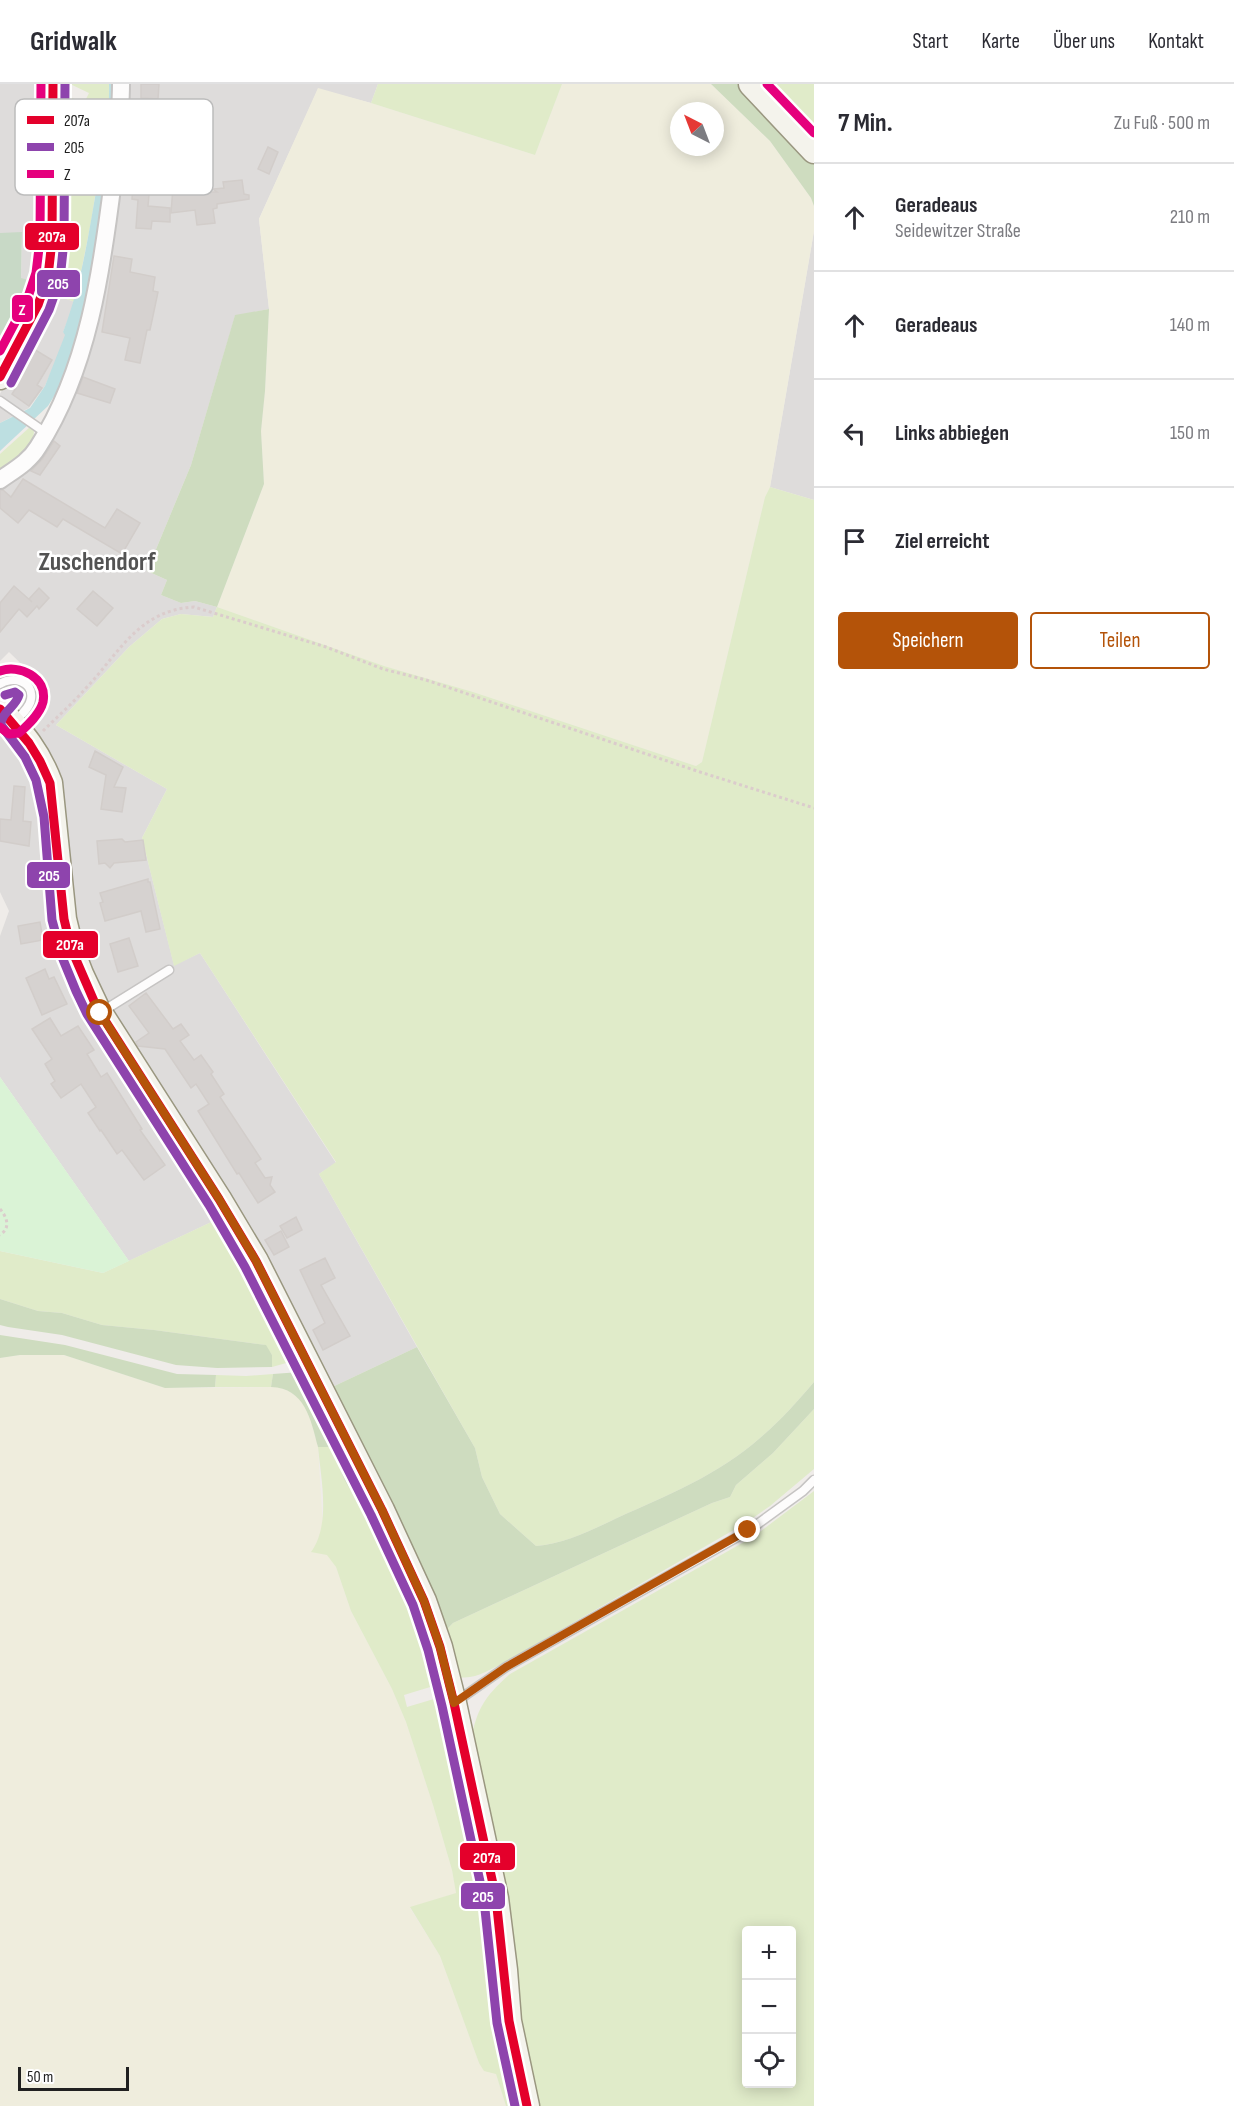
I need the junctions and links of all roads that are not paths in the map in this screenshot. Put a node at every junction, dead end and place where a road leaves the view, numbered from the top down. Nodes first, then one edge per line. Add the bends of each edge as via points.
1 (751, 84) edge
2 (814, 152) edge
3 (52, 195) edge
4 (110, 195) edge
5 (0, 377) edge
6 (0, 401) edge
7 (42, 430) junction
8 (0, 480) edge
9 (0, 684) edge
10 (7, 716) edge
11 (169, 970) dead end
12 (100, 1013) junction
13 (814, 1480) edge
14 (454, 1703) junction
15 (527, 2106) edge

1 - 2 street
3 - 5 street via 48,276 38,305
4 - 7 street via 83,344 68,387
6 - 7 lane
7 - 8 street via 39,447 26,462
9 - 10 lane via 18,679 30,692 28,706
10 - 12 street via 31,743 50,783 64,919 71,948
11 - 12 lane
12 - 14 street via 219,1199 338,1424 424,1601
13 - 14 lane via 748,1530 506,1667
14 - 15 street via 496,1898 509,2021

